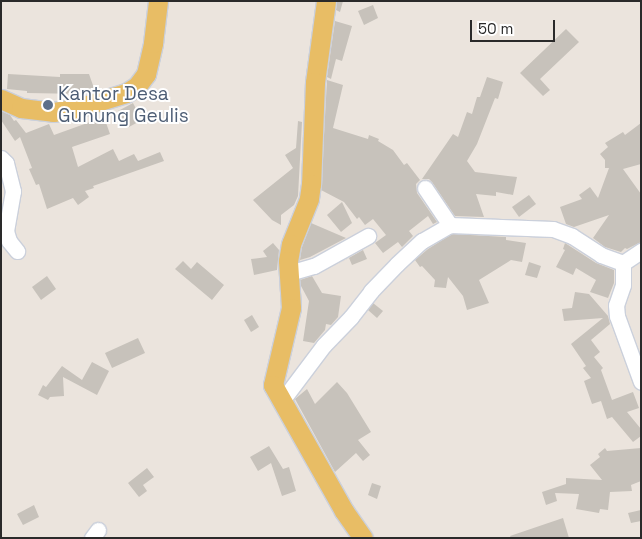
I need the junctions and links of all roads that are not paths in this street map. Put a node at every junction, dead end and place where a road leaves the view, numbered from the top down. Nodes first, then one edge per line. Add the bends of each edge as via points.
1 (158, 1) edge
2 (326, 1) edge
3 (1, 99) edge
4 (1, 158) edge
5 (425, 188) dead end
6 (450, 225) junction
7 (368, 236) dead end
8 (17, 250) dead end
9 (641, 251) edge
10 (623, 263) junction
11 (289, 273) junction
12 (641, 382) edge
13 (281, 402) junction
14 (363, 538) edge

1 - 3 main road via 150,62 142,80 132,89 54,112 21,108
2 - 11 main road via 314,82 309,199 291,244
4 - 8 street via 6,163 13,191 6,231
5 - 6 street
6 - 10 street via 553,229
6 - 13 street via 422,241 384,277 324,345
7 - 11 street via 314,266
9 - 10 street
10 - 12 street via 617,316
11 - 13 main road via 291,308 273,382 274,392
13 - 14 main road

